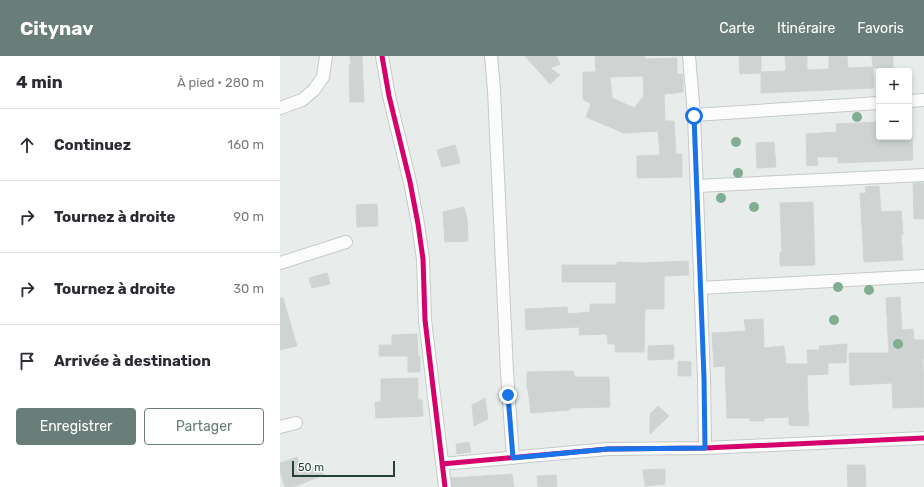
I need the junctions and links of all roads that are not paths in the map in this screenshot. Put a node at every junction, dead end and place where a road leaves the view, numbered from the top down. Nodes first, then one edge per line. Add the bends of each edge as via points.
1 (326, 56) edge
2 (382, 56) edge
3 (491, 56) edge
4 (689, 56) edge
5 (924, 100) edge
6 (912, 101) edge
7 (876, 103) edge
8 (280, 108) edge
9 (694, 116) junction
10 (924, 175) edge
11 (697, 186) junction
12 (346, 242) dead end
13 (280, 263) edge
14 (924, 276) edge
15 (700, 288) junction
16 (296, 423) dead end
17 (280, 427) edge
18 (924, 438) edge
19 (705, 448) junction
20 (513, 458) junction
21 (442, 464) junction
22 (445, 487) edge

1 - 8 street via 323,77 314,90 302,100
2 - 21 street via 418,224 423,259 425,320
3 - 20 street
4 - 9 street
5 - 6 street
7 - 9 street
9 - 11 street
10 - 11 street
11 - 15 street
12 - 13 street
14 - 15 street
15 - 19 street
16 - 17 street
18 - 19 street
19 - 20 street via 608,449
20 - 21 street
21 - 22 street

